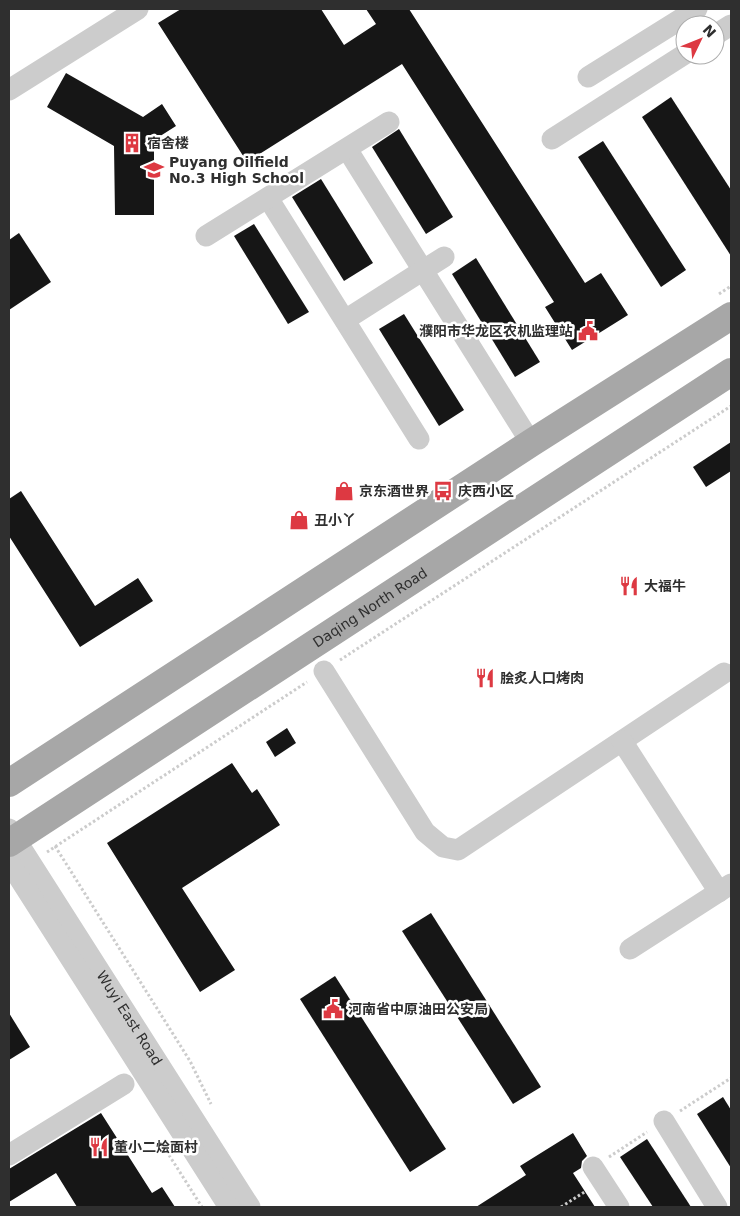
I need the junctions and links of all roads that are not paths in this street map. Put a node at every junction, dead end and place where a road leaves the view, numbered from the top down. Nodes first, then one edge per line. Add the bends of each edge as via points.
1 (138, 9) edge
2 (697, 9) edge
3 (675, 60) edge
4 (588, 77) dead end
5 (9, 90) edge
6 (389, 122) dead end
7 (552, 138) dead end
8 (346, 149) junction
9 (268, 198) junction
10 (206, 236) dead end
11 (444, 257) dead end
12 (423, 271) junction
13 (731, 316) edge
14 (345, 320) junction
15 (731, 372) edge
16 (419, 439) dead end
17 (531, 443) junction
18 (324, 671) road end
19 (724, 673) dead end
20 (622, 741) junction
21 (9, 783) edge
22 (10, 844) edge
23 (725, 888) edge
24 (630, 950) dead end
25 (124, 1084) dead end
26 (664, 1121) road end
27 (9, 1155) edge
28 (593, 1167) road end
29 (229, 1207) edge
30 (250, 1207) edge
31 (619, 1207) edge
32 (717, 1207) edge

1 - 5 street
2 - 4 street
3 - 7 street
6 - 8 street
8 - 9 street
8 - 12 street
9 - 10 street
9 - 14 street
11 - 12 street
12 - 14 street
12 - 17 street
13 - 17 main road
14 - 16 street
15 - 22 main road, Daqing North Road
17 - 21 main road
18 - 20 street via 425,832 443,847 458,850
19 - 20 street
20 - 23 street
22 - 29 street, Wuyi East Road
22 - 30 street, Wuyi East Road
23 - 24 street
25 - 27 street
26 - 32 street
28 - 31 street

